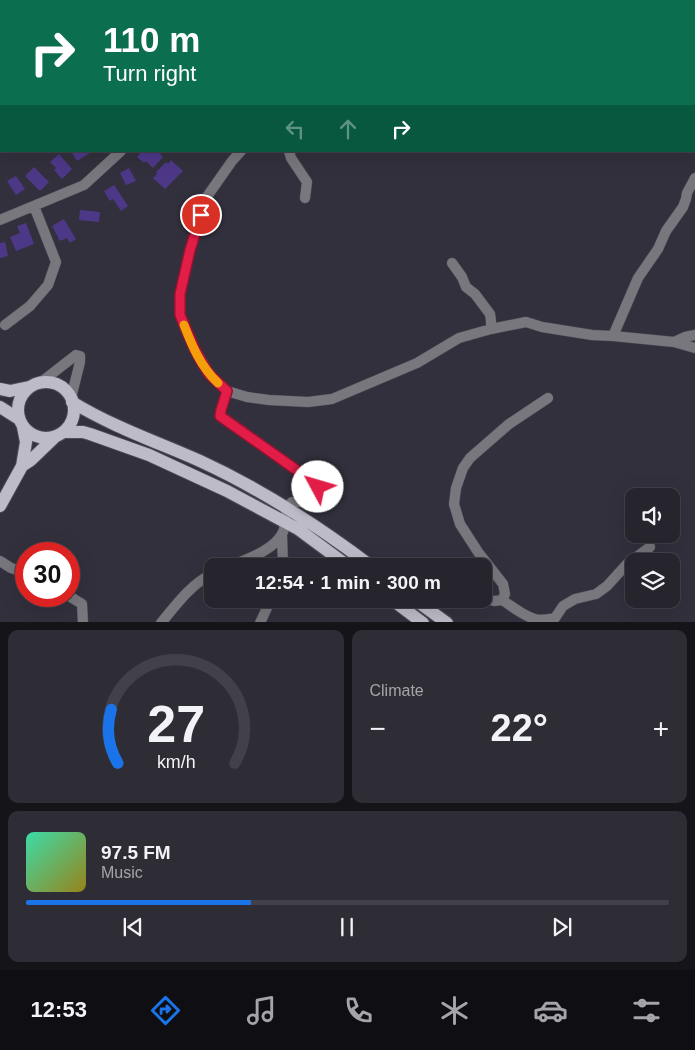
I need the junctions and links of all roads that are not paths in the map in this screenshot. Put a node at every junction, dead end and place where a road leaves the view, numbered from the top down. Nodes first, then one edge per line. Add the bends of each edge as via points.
1 (120, 152) edge
2 (240, 152) edge
3 (289, 152) edge
4 (695, 178) edge
5 (305, 198) dead end
6 (34, 206) junction
7 (0, 220) edge
8 (452, 263) dead end
9 (5, 326) dead end
10 (491, 329) junction
11 (695, 335) edge
12 (612, 336) junction
13 (674, 342) junction
14 (695, 348) edge
15 (36, 384) junction
16 (0, 389) edge
17 (227, 391) junction
18 (548, 398) dead end
19 (72, 400) junction
20 (0, 406) edge
21 (21, 423) junction
22 (60, 434) junction
23 (22, 466) junction
24 (0, 506) edge
25 (285, 522) junction
26 (650, 547) dead end
27 (248, 558) edge
28 (283, 558) edge
29 (337, 558) edge
30 (360, 558) edge
31 (0, 561) edge
32 (15, 569) edge
33 (204, 578) edge
34 (492, 600) edge
35 (502, 600) junction
36 (80, 603) edge
37 (267, 608) edge
38 (404, 608) edge
39 (430, 608) edge
40 (83, 622) edge
41 (161, 622) edge
42 (260, 622) edge
43 (423, 622) edge
44 (447, 622) edge

1 - 6 street via 84,185
2 - 17 street via 206,198 180,294 180,315 194,348 210,375
3 - 5 street via 307,182
4 - 12 street via 683,207 638,278
6 - 7 street
6 - 9 street via 56,262 48,286
8 - 10 street via 466,287 490,314
10 - 12 street via 526,322 592,336
10 - 17 street via 459,338 417,363 332,398 308,402 269,400
11 - 13 street
12 - 13 street
13 - 14 street
15 - 16 main road via 10,391
15 - 19 main road via 47,382 61,387
15 - 19 street via 76,355 80,356
15 - 21 main road via 19,400
17 - 25 street via 220,416 318,487 308,502 292,502
18 - 35 street via 509,424 470,458 456,488 454,504 460,524 502,584 505,594
19 - 22 main road via 72,418
19 - 25 main road via 111,424 249,486
20 - 21 main road
21 - 22 main road via 38,437
21 - 23 main road via 26,442
22 - 23 main road
22 - 25 main road via 83,432 149,455
23 - 24 main road
25 - 27 street via 272,545
25 - 28 street
25 - 29 main road
25 - 30 main road via 307,521
26 - 35 street via 596,594 563,606 556,618 534,619
31 - 32 street
33 - 41 street
34 - 35 street
36 - 40 street
37 - 42 street
38 - 43 main road
39 - 44 main road

